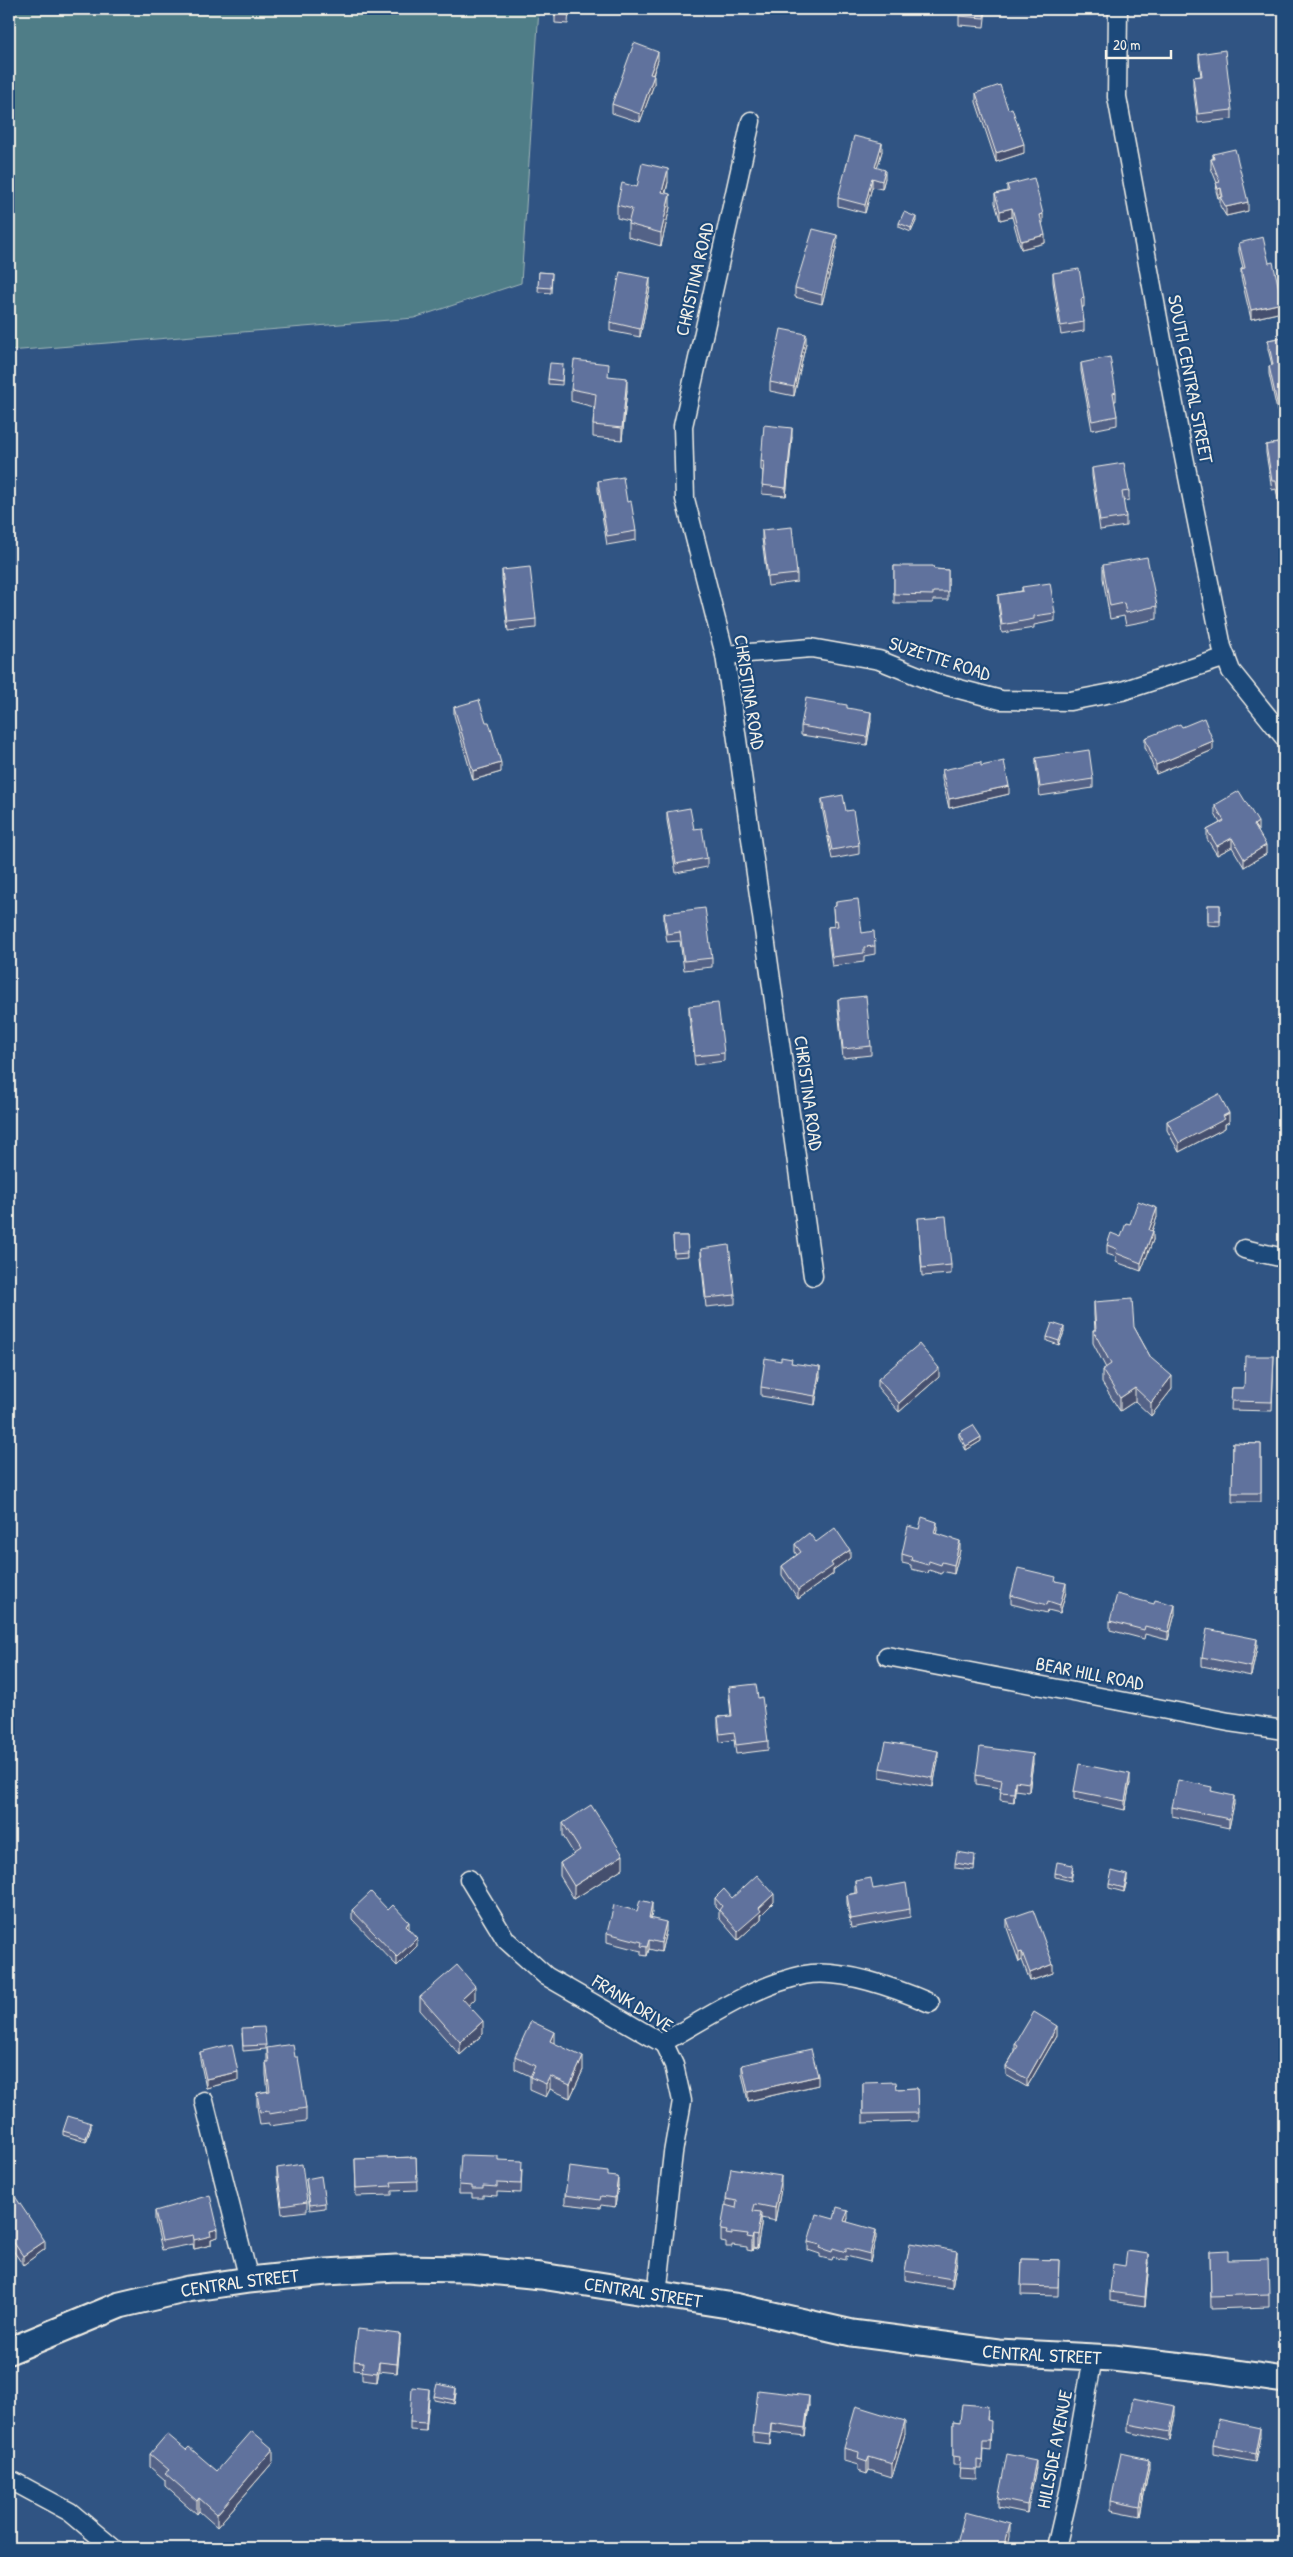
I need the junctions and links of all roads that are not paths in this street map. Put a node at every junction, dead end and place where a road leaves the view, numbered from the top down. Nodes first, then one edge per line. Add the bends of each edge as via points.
1 (1118, 9) edge
2 (751, 121) dead end
3 (725, 655) junction
4 (1226, 657) junction
5 (1284, 737) edge
6 (1244, 1249) dead end
7 (1284, 1258) edge
8 (813, 1276) dead end
9 (887, 1656) dead end
10 (1284, 1730) edge
11 (469, 1879) dead end
12 (930, 2003) dead end
13 (662, 2043) junction
14 (204, 2101) dead end
15 (249, 2280) junction
16 (657, 2295) junction
17 (9, 2352) edge
18 (1093, 2357) junction
19 (1284, 2380) edge
20 (9, 2479) edge
21 (113, 2548) edge
22 (1056, 2548) edge

1 - 4 street, SOUTH CENTRAL STREET via 1115,63 1119,114 1179,432
2 - 3 street, CHRISTINA ROAD via 684,426 685,499
3 - 4 street, SUZETTE ROAD via 812,648 879,660 936,683 1001,700 1070,701 1122,692
3 - 8 street, CHRISTINA ROAD
4 - 5 street, SOUTH CENTRAL STREET via 1231,670
6 - 7 street
9 - 10 street, BEAR HILL ROAD
11 - 13 street, FRANK DRIVE via 506,1940 546,1976
12 - 13 street via 888,1985 843,1976 805,1975 761,1989
13 - 16 street, FRANK DRIVE via 674,2065 682,2101
14 - 15 street
15 - 16 street, CENTRAL STREET via 396,2268 469,2269 541,2276
15 - 17 street, CENTRAL STREET via 188,2289 120,2305
16 - 18 street, CENTRAL STREET via 734,2306 852,2333 998,2352
18 - 19 street, CENTRAL STREET
18 - 22 street, HILLSIDE AVENUE
20 - 21 street via 70,2512

